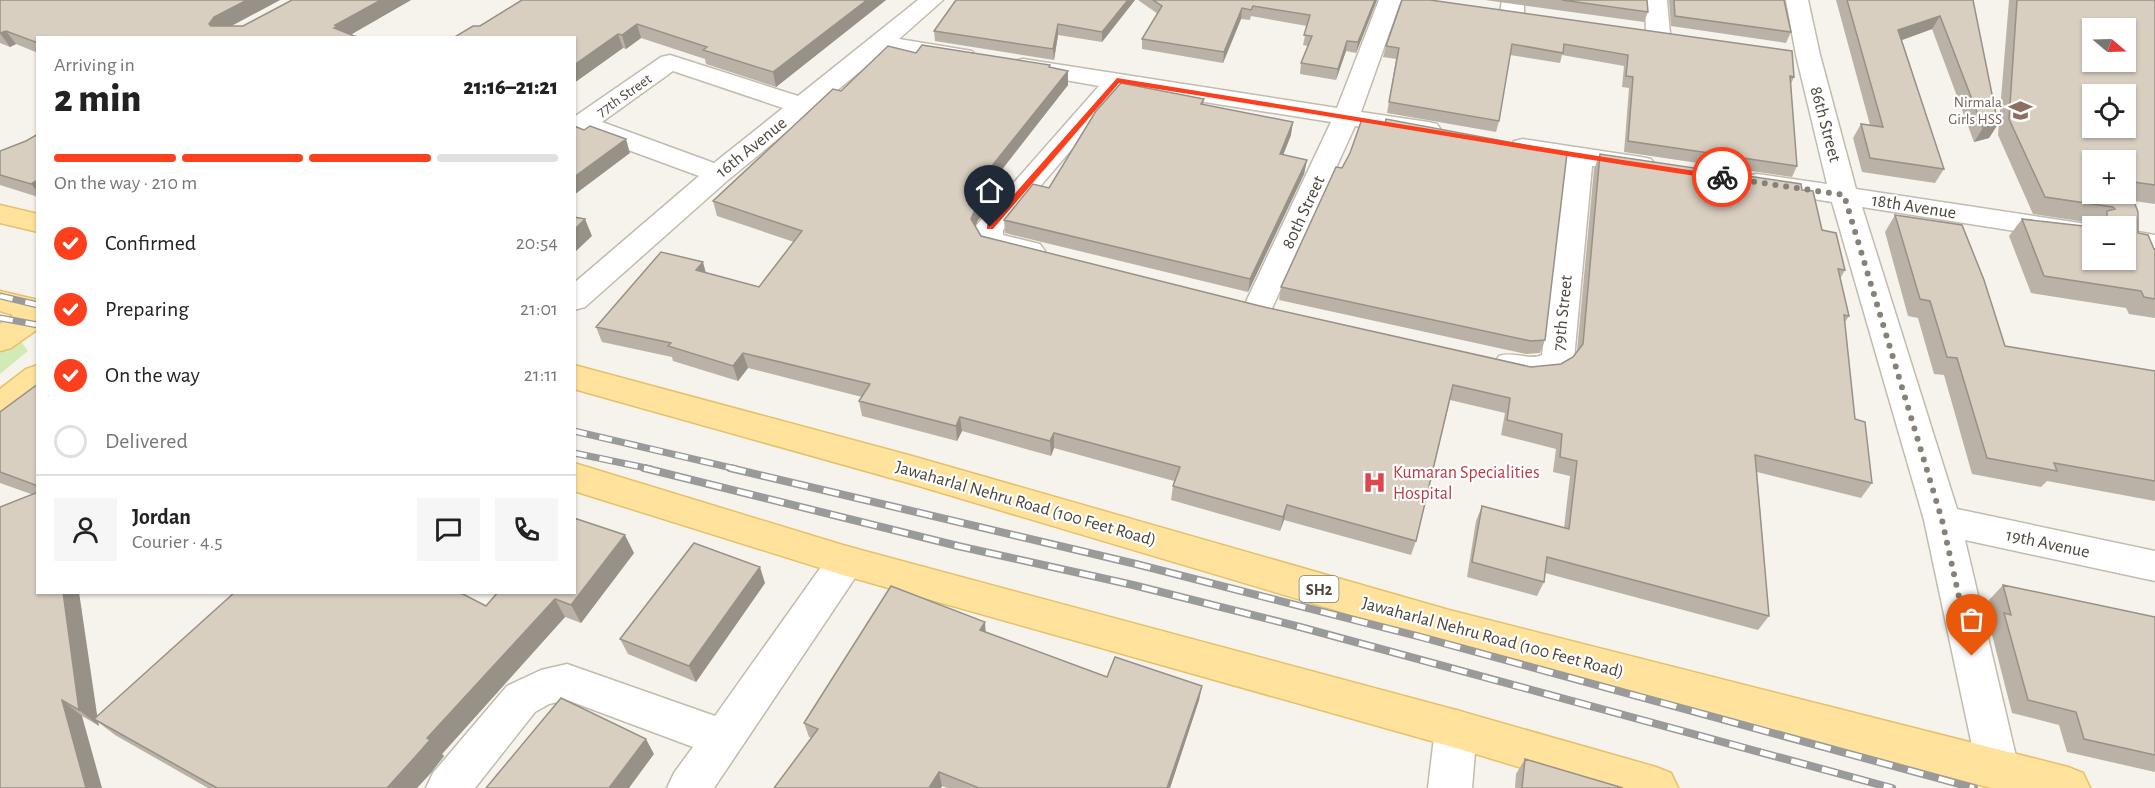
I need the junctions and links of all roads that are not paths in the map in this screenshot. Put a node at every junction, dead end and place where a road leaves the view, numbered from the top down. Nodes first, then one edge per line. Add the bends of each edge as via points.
1 (932, 0) edge
2 (1390, 0) edge
3 (1656, 0) edge
4 (1797, 0) edge
5 (1658, 34) edge
6 (882, 43) junction
7 (1117, 81) junction
8 (802, 106) junction
9 (1347, 116) junction
10 (578, 124) edge
11 (1451, 134) edge
12 (1498, 142) edge
13 (1579, 156) junction
14 (1659, 168) edge
15 (718, 174) junction
16 (1729, 178) edge
17 (1844, 195) junction
18 (0, 214) edge
19 (36, 223) edge
20 (2082, 232) edge
21 (2136, 241) edge
22 (2155, 244) edge
23 (1051, 256) edge
24 (576, 298) edge
25 (0, 300) edge
26 (1259, 307) edge
27 (36, 311) edge
28 (36, 313) edge
29 (0, 340) edge
30 (1480, 357) edge
31 (576, 378) edge
32 (36, 379) edge
33 (0, 407) edge
34 (576, 478) edge
35 (1942, 520) junction
36 (846, 561) junction
37 (2155, 566) edge
38 (1456, 729) junction
39 (724, 739) junction
40 (1998, 769) junction
41 (448, 788) edge
42 (689, 788) edge
43 (1450, 788) edge
44 (1656, 788) edge
45 (2068, 788) edge

1 - 6 street, 16th Avenue
2 - 9 street, 80th Street
3 - 5 street
4 - 17 street, 86th Street via 1796,54
6 - 7 street
6 - 8 street, 16th Avenue
7 - 9 street
7 - 23 street via 987,233 993,242
8 - 10 street, 77th Street via 670,62
8 - 15 street, 16th Avenue
9 - 11 street
9 - 26 street, 80th Street
10 - 15 street, 77th Street
12 - 13 street
13 - 14 street
13 - 30 street, 79th Street via 1558,359 1541,369
15 - 24 street, 16th Avenue
16 - 17 street, 18th Avenue
17 - 20 street, 18th Avenue
17 - 35 street, 86th Street
18 - 19 main road
21 - 22 street
25 - 27 main road
28 - 29 main road
31 - 40 main road, Jawaharlal Nehru Road (100 Feet Road) / SH2 via 912,470 1449,627
32 - 33 main road
34 - 36 main road
35 - 37 street, 19th Avenue
35 - 40 street, 86th Street
36 - 38 main road
36 - 39 street
38 - 43 street
38 - 44 main road
39 - 41 street via 567,681 521,699
39 - 42 street
40 - 45 main road, Jawaharlal Nehru Road (100 Feet Road) / SH2

